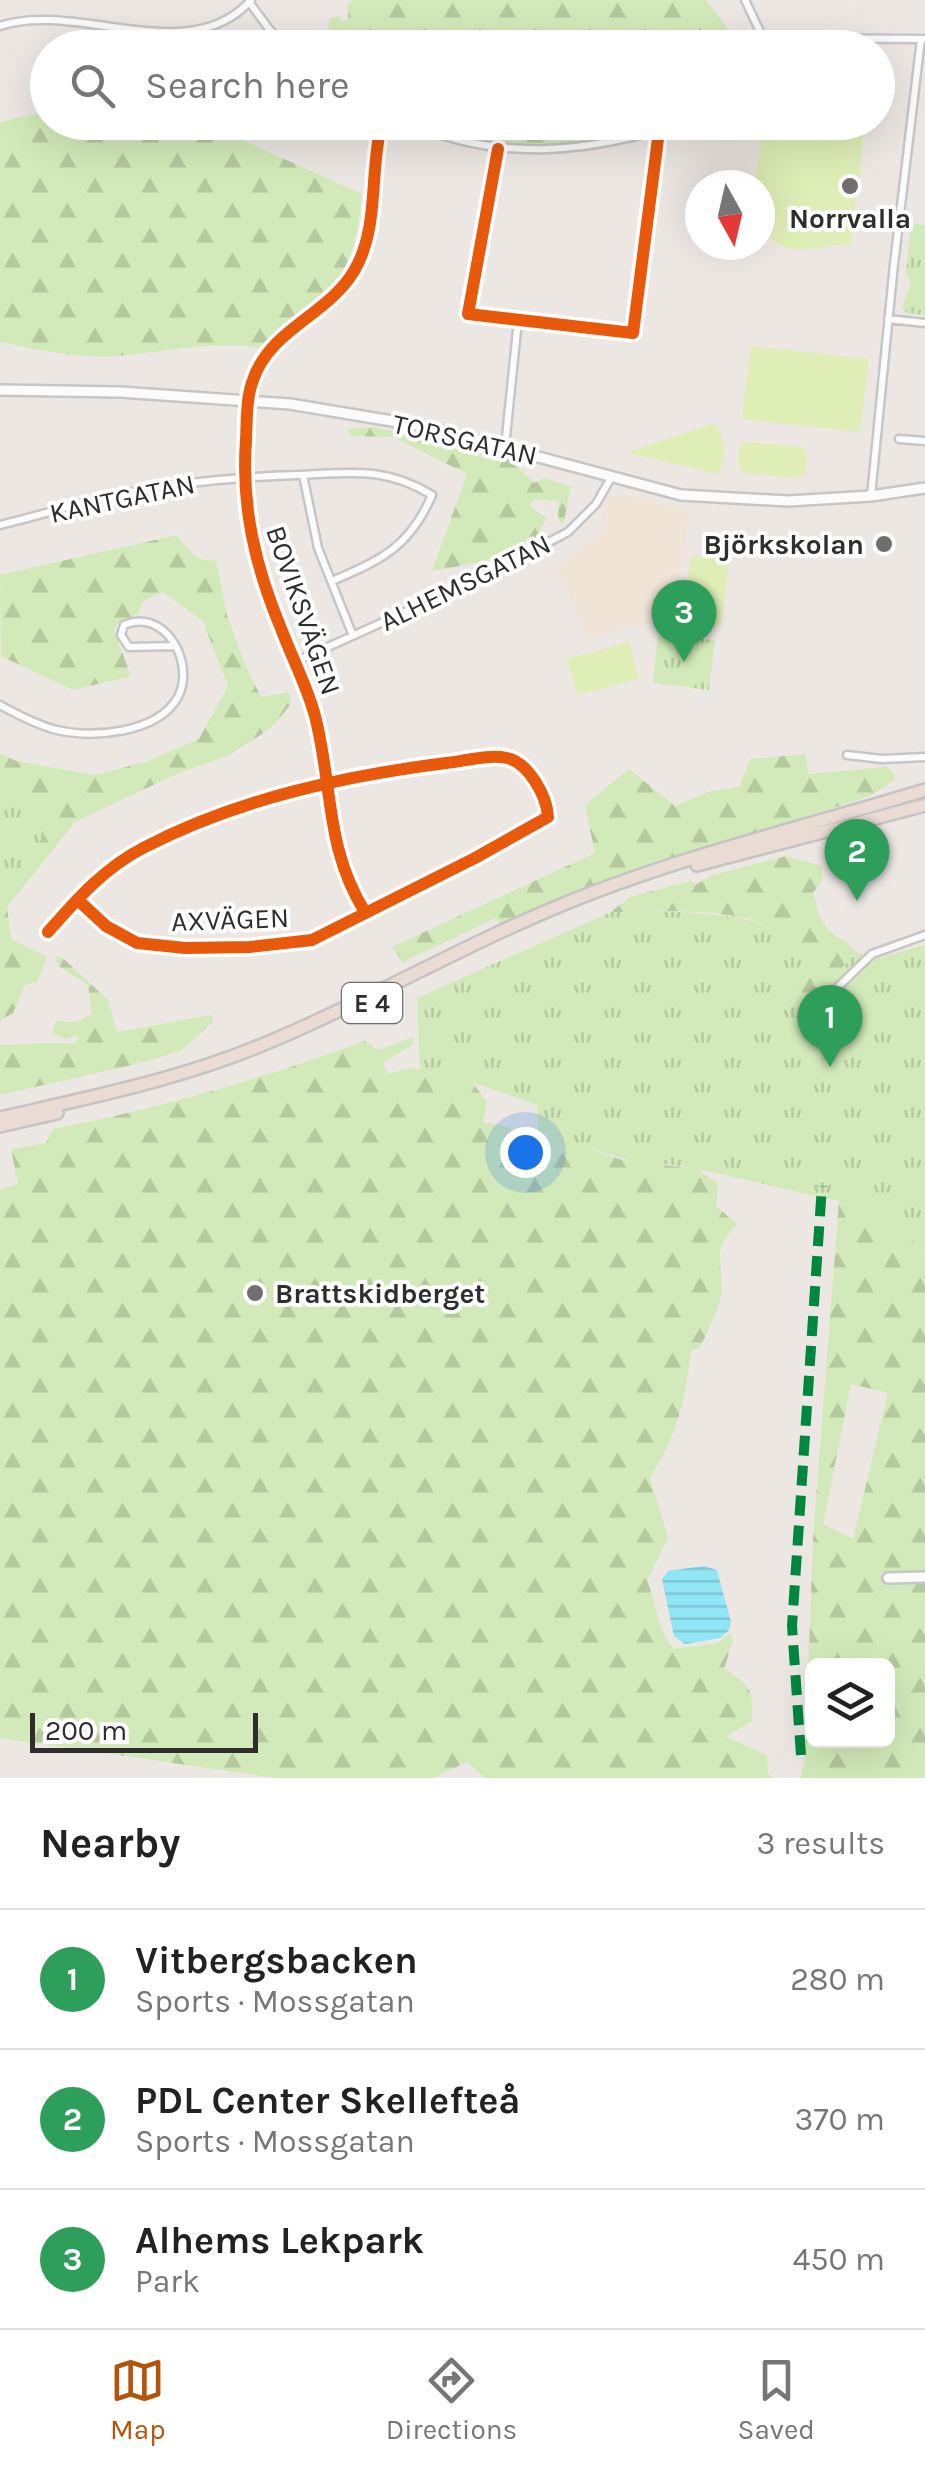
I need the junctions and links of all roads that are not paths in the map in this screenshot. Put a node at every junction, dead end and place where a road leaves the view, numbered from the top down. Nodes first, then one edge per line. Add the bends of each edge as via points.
1 (745, 0) edge
2 (251, 1) edge
3 (0, 26) edge
4 (157, 30) edge
5 (190, 30) edge
6 (271, 30) edge
7 (759, 30) edge
8 (895, 39) edge
9 (923, 39) edge
10 (379, 140) edge
11 (458, 140) edge
12 (611, 140) edge
13 (658, 140) edge
14 (498, 149) junction
15 (888, 319) junction
16 (518, 320) junction
17 (925, 323) edge
18 (0, 390) edge
19 (249, 402) junction
20 (899, 438) dead end
21 (925, 441) edge
22 (505, 448) junction
23 (303, 474) junction
24 (612, 476) junction
25 (244, 477) junction
26 (925, 488) edge
27 (871, 496) junction
28 (0, 525) edge
29 (332, 581) junction
30 (353, 636) junction
31 (175, 646) junction
32 (297, 661) junction
33 (0, 705) edge
34 (846, 755) dead end
35 (925, 757) edge
36 (328, 782) junction
37 (925, 790) edge
38 (925, 804) edge
39 (78, 900) junction
40 (365, 912) junction
41 (48, 932) dead end
42 (925, 935) edge
43 (812, 1012) dead end
44 (0, 1118) edge
45 (0, 1126) edge
46 (925, 1577) edge
47 (888, 1578) dead end

1 - 7 street
2 - 5 street via 238,13
2 - 6 street
3 - 4 street via 29,20
8 - 9 street
9 - 15 street
10 - 19 street, BOVIKSVÄGEN via 356,268 264,355
11 - 14 street
12 - 14 street via 563,149
13 - 16 street via 633,333
14 - 16 street via 468,314
15 - 17 street
15 - 27 street
16 - 22 street
18 - 19 main road, TORSGATAN
19 - 22 main road, TORSGATAN via 422,426
19 - 25 street, BOVIKSVÄGEN
20 - 21 street
22 - 24 main road, TORSGATAN
23 - 25 street, KANTGATAN
23 - 29 street
23 - 29 street, KANTGATAN via 378,472 432,495 394,551
24 - 27 main road, TORSGATAN via 682,495 788,501
24 - 30 street, ALHEMSGATAN via 568,532
25 - 28 street, KANTGATAN via 139,491
25 - 32 street, BOVIKSVÄGEN via 260,572
26 - 27 main road, TORSGATAN
29 - 30 street
30 - 32 street, ALHEMSGATAN
31 - 31 street via 165,631 143,619 124,625 121,636 129,646
31 - 33 street via 183,682 177,698 138,726 69,732
32 - 36 street, BOVIKSVÄGEN
34 - 35 street
36 - 39 street via 145,847 107,870
36 - 40 street, BOVIKSVÄGEN via 340,861
36 - 40 street, AXVÄGEN via 509,758 522,764 548,808 548,817
37 - 44 highway, E 4 via 590,894 226,1059
38 - 45 highway, E 4 via 612,892 243,1060
39 - 40 street, AXVÄGEN via 137,943 185,948 312,940
39 - 41 street
42 - 43 street via 872,954
46 - 47 main road

